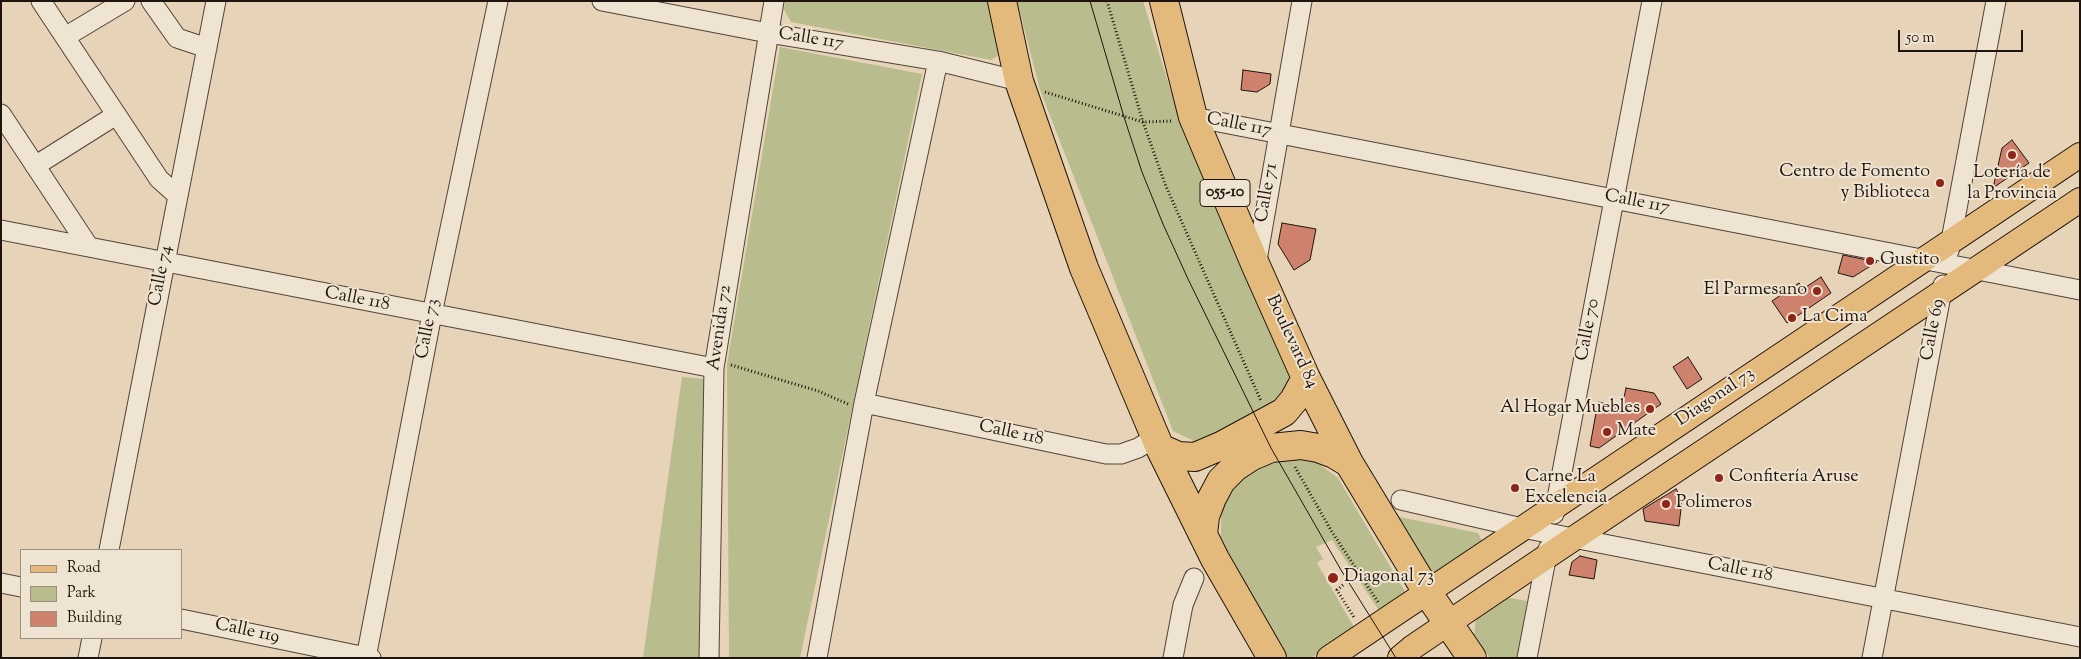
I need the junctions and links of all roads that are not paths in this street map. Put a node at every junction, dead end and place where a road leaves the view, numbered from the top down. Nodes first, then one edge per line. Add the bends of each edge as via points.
1 (41, 1) edge
2 (126, 1) edge
3 (151, 1) edge
4 (216, 1) edge
5 (498, 1) edge
6 (602, 1) edge
7 (774, 1) edge
8 (1002, 1) edge
9 (1164, 1) edge
10 (1302, 1) edge
11 (1652, 1) edge
12 (1996, 1) edge
13 (768, 33) junction
14 (65, 37) junction
15 (207, 48) junction
16 (938, 61) junction
17 (1019, 81) junction
18 (1, 114) edge
19 (116, 115) junction
20 (1193, 117) junction
21 (1278, 133) junction
22 (2080, 155) edge
23 (36, 166) junction
24 (178, 196) junction
25 (1614, 199) junction
26 (2080, 200) edge
27 (1, 230) edge
28 (89, 248) junction
29 (1949, 253) junction
30 (1924, 259) junction
31 (165, 262) junction
32 (1256, 266) junction
33 (1976, 270) junction
34 (2080, 290) edge
35 (1941, 294) junction
36 (432, 314) junction
37 (714, 368) junction
38 (1306, 378) junction
39 (864, 403) junction
40 (1158, 443) junction
41 (1349, 463) junction
42 (1401, 500) dead end
43 (1556, 505) junction
44 (1522, 528) junction
45 (1550, 534) junction
46 (1203, 535) junction
47 (1574, 538) junction
48 (109, 549) edge
49 (1546, 557) junction
50 (1194, 578) dead end
51 (1, 583) edge
52 (20, 587) edge
53 (1427, 592) junction
54 (1883, 599) junction
55 (182, 619) edge
56 (1449, 623) junction
57 (2080, 637) edge
58 (92, 639) edge
59 (367, 657) edge
60 (88, 658) edge
61 (710, 658) edge
62 (817, 658) edge
63 (1172, 658) edge
64 (1272, 658) edge
65 (1329, 658) edge
66 (1400, 658) edge
67 (1472, 658) edge
68 (1526, 658) edge
69 (1872, 658) edge

1 - 14 street
2 - 14 street
3 - 15 street via 177,38
4 - 15 street, Calle 74
5 - 36 street, Calle 73
6 - 13 street, Calle 117
7 - 13 street, Avenida 72
8 - 17 highway
9 - 20 highway, Boulevard 84 / 055-10
10 - 21 street, Calle 71
11 - 25 street, Calle 70
12 - 29 street, Calle 69
13 - 16 street, Calle 117
13 - 37 street, Avenida 72
14 - 19 street
15 - 24 street, Calle 74
16 - 17 street, Calle 117
16 - 39 street
17 - 40 highway via 1084,268
18 - 23 street
19 - 23 street
19 - 24 street via 159,179
20 - 21 street, Calle 117
20 - 32 highway, Boulevard 84 / 055-10
21 - 25 street, Calle 117
21 - 32 street, Calle 71
22 - 29 main road, Diagonal 73
23 - 28 street
24 - 31 street, Calle 74
25 - 30 street, Calle 117
25 - 43 street, Calle 70
26 - 33 main road
27 - 28 street, Calle 118
28 - 31 street, Calle 118
29 - 30 main road, Diagonal 73
29 - 33 street
29 - 35 street, Calle 69
30 - 43 main road, Diagonal 73
31 - 36 street, Calle 118
31 - 48 street, Calle 74
32 - 38 highway, Boulevard 84 / 055-10
33 - 34 street
33 - 35 main road
35 - 47 main road
35 - 54 street, Calle 69
36 - 37 street, Calle 118
36 - 59 street, Calle 73
37 - 61 street, Avenida 72
38 - 40 highway via 1284,412 1195,457 1178,456
38 - 41 highway, Boulevard 84 / 055-10
39 - 40 street, Calle 118 via 1106,454 1120,454
39 - 62 street
40 - 46 highway
41 - 46 highway via 1334,454 1301,445 1283,446 1252,456 1221,481 1208,507
41 - 53 highway, Boulevard 84 / 055-10
42 - 44 street, Calle 118
43 - 44 main road, Diagonal 73
43 - 45 street, Calle 70
44 - 45 street, Calle 118
44 - 53 main road, Diagonal 73
45 - 47 street, Calle 118
45 - 49 street, Calle 70
46 - 64 highway
47 - 49 main road
47 - 54 street, Calle 118
49 - 56 main road
49 - 68 street, Calle 70
50 - 63 street via 1183,605
51 - 52 street
53 - 56 highway, Boulevard 84 / 055-10
53 - 65 main road, Diagonal 73
54 - 57 street, Calle 118
54 - 69 street, Calle 69
55 - 59 street, Calle 119
56 - 66 main road
56 - 67 highway, Boulevard 84 / 055-10
58 - 60 street

